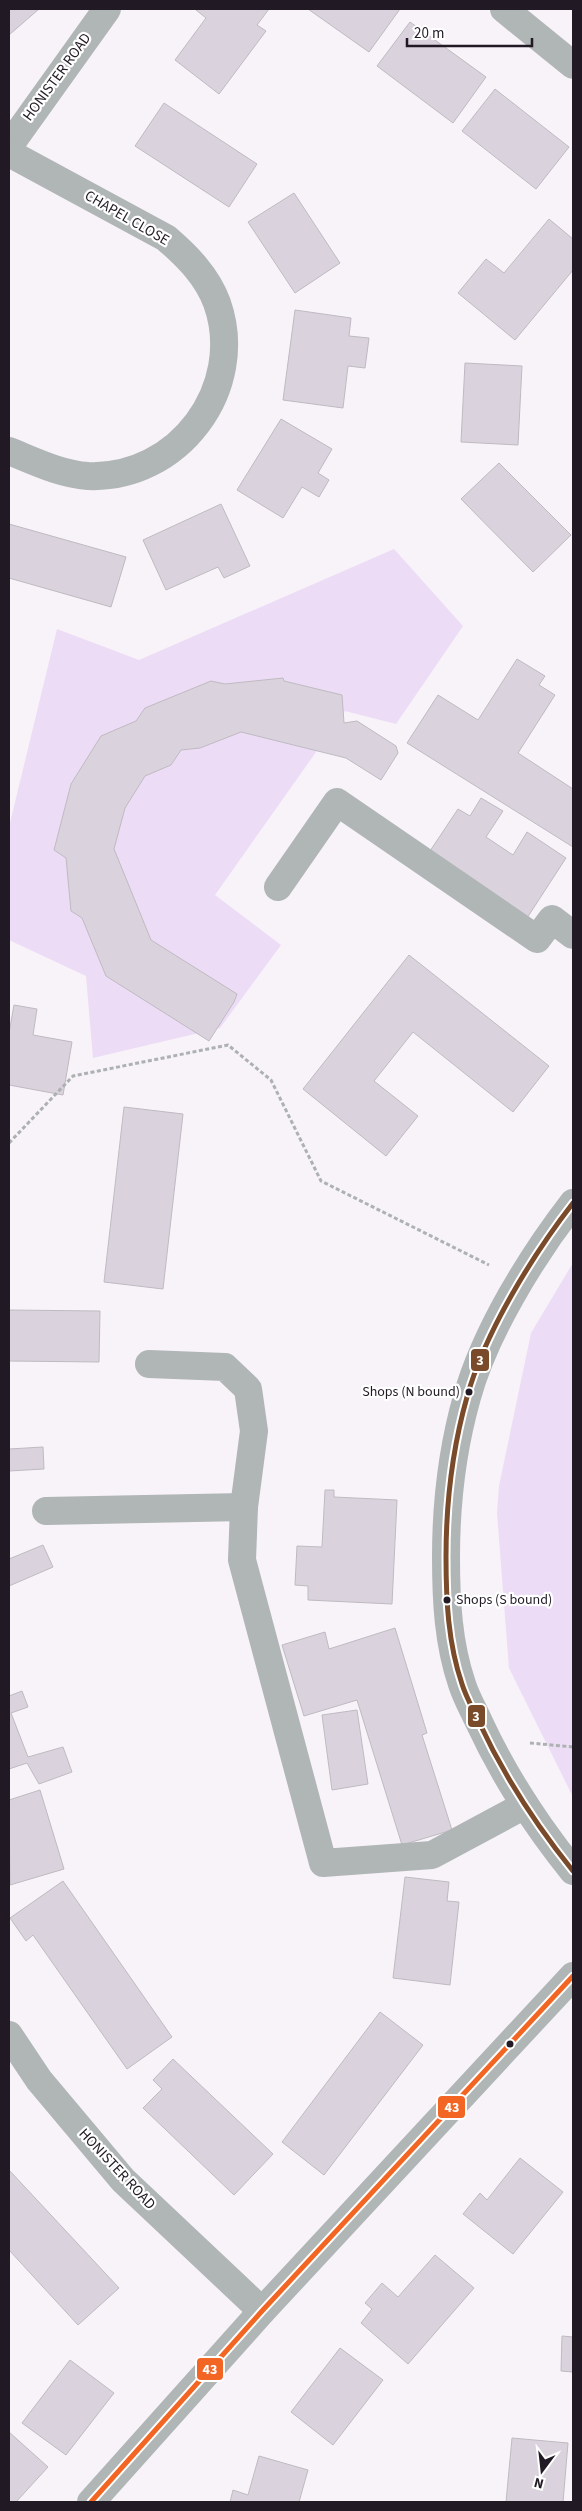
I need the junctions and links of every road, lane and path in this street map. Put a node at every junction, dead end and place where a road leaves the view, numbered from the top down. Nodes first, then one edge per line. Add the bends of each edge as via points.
1 (107, 9) edge
2 (504, 9) edge
3 (573, 65) edge
4 (9, 146) edge
5 (9, 153) edge
6 (9, 451) edge
7 (278, 887) dead end
8 (573, 935) edge
9 (9, 1143) edge
10 (573, 1203) edge
11 (521, 1281) junction
12 (149, 1364) dead end
13 (244, 1507) junction
14 (46, 1512) dead end
15 (525, 1805) junction
16 (573, 1871) edge
17 (573, 1976) edge
18 (9, 2035) edge
19 (262, 2311) junction
20 (90, 2502) edge

1 - 4 street, HONISTER ROAD
2 - 3 street
5 - 6 street, CHAPEL CLOSE via 166,238 187,256 204,278 216,303 223,330 224,357 211,401 191,433 169,452 144,466 117,474 88,476 59,472
7 - 8 street via 337,802 537,939 552,919
9 - 11 path via 73,1076 228,1045 270,1080 321,1181
10 - 11 street
11 - 15 street via 486,1344 467,1396 452,1463 446,1523 446,1573 449,1632 462,1685 512,1787
12 - 13 street via 225,1367 248,1389 254,1431
13 - 14 street
13 - 15 street via 242,1560 323,1863 432,1855
15 - 16 street
17 - 19 street
18 - 19 street, HONISTER ROAD via 39,2080 122,2180
19 - 20 street

